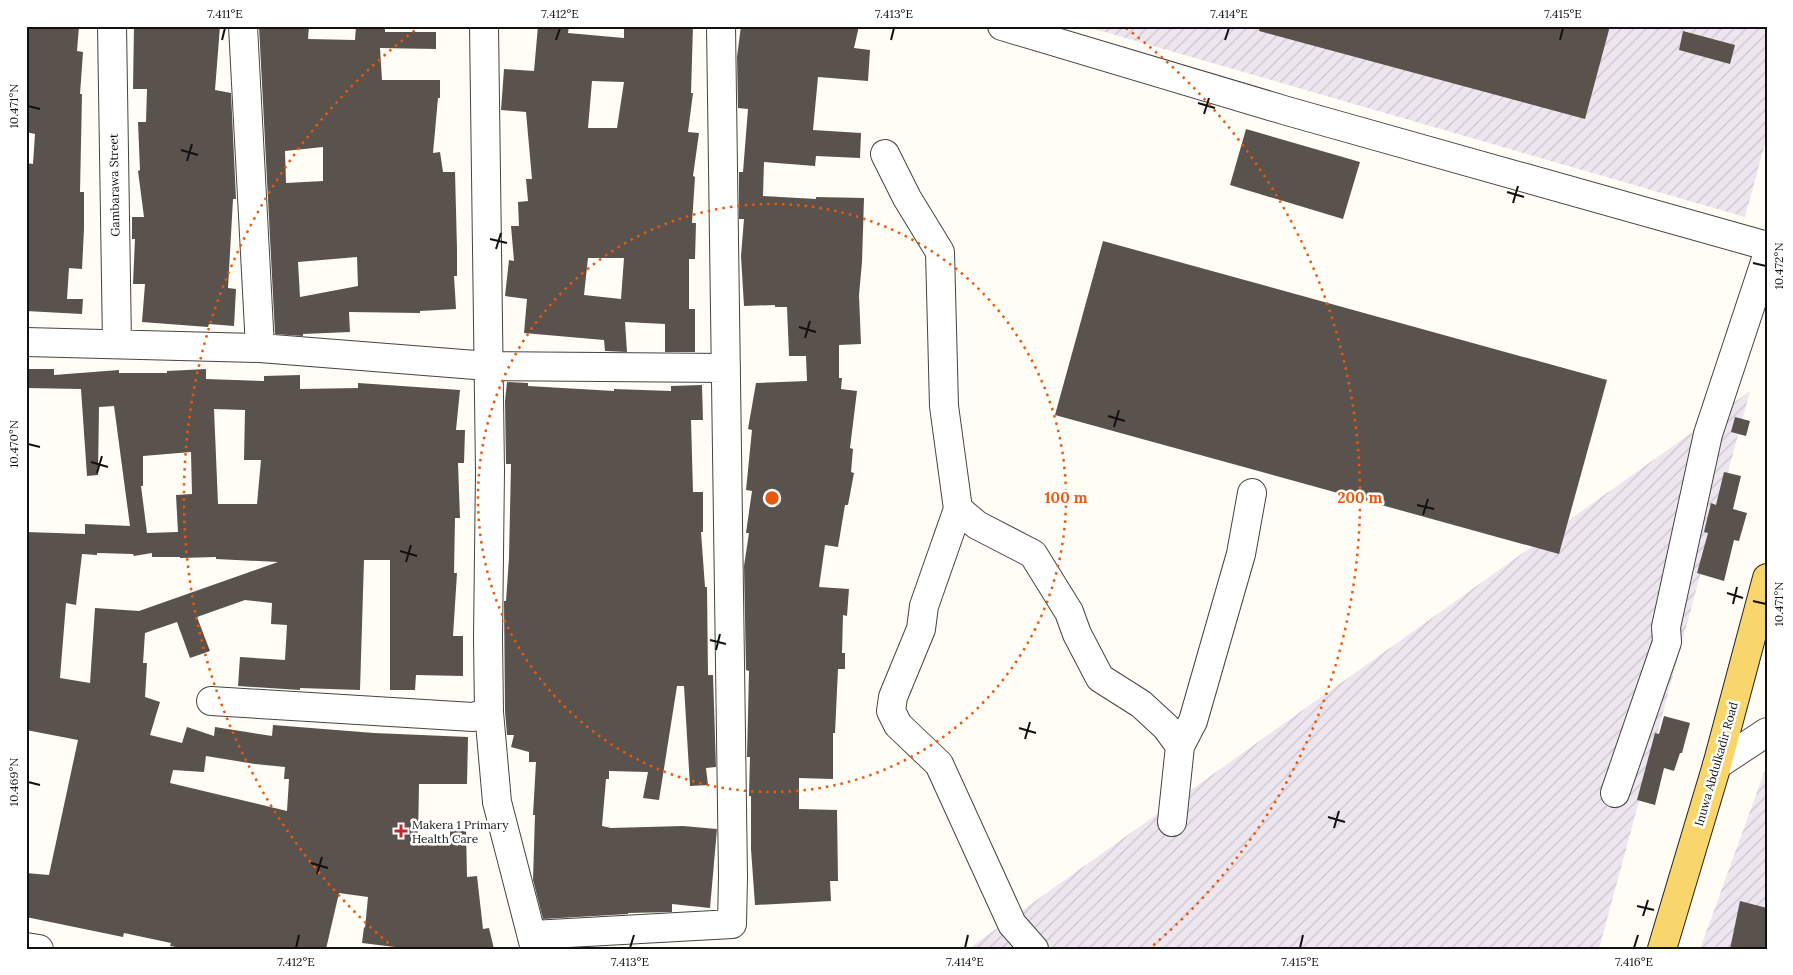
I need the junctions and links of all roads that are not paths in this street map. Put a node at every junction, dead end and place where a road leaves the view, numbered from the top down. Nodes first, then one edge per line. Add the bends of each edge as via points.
1 (112, 26) edge
2 (243, 26) edge
3 (484, 26) edge
4 (721, 26) edge
5 (1002, 26) edge
6 (885, 154) dead end
7 (1767, 246) edge
8 (1767, 256) edge
9 (26, 342) edge
10 (117, 344) junction
11 (260, 348) junction
12 (488, 366) junction
13 (726, 368) junction
14 (1252, 493) dead end
15 (958, 509) junction
16 (1767, 578) edge
17 (211, 702) dead end
18 (489, 712) junction
19 (1767, 732) edge
20 (1180, 746) junction
21 (1717, 765) junction
22 (1615, 793) dead end
23 (1172, 822) dead end
24 (534, 942) edge
25 (26, 947) edge
26 (38, 949) edge
27 (1034, 949) edge
28 (1662, 949) edge

1 - 10 street, Gambarawa Street
2 - 11 street
3 - 12 street
4 - 13 street
5 - 7 street via 1287,111
6 - 15 street via 906,198 940,252 944,406
8 - 22 street via 1708,434 1666,627 1667,642
9 - 10 street
10 - 11 street
11 - 12 street
12 - 13 street
12 - 18 street
13 - 24 street via 734,877 732,924
14 - 20 street via 1241,554 1193,721
15 - 20 street via 977,525 1033,554 1070,612 1077,634 1100,678 1141,704 1166,727
15 - 27 street via 924,606 921,629 893,697 892,711 898,725 938,764 1012,924
16 - 21 main road, Inuwa Abdulkadir Road
17 - 18 street via 473,717
18 - 24 street via 497,802
19 - 21 street
20 - 23 street
21 - 28 main road, Inuwa Abdulkadir Road
25 - 26 street

